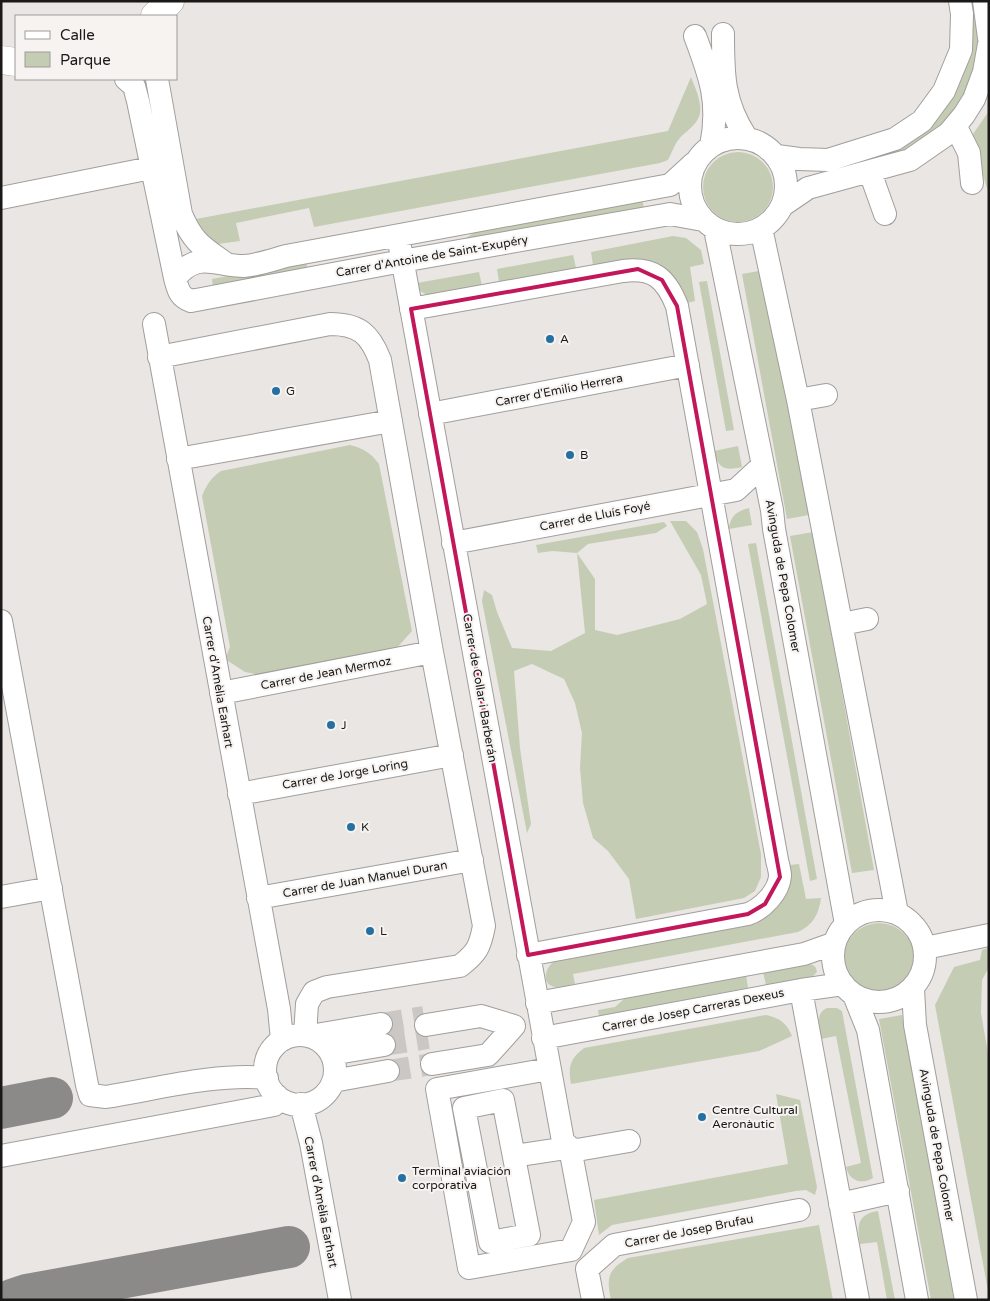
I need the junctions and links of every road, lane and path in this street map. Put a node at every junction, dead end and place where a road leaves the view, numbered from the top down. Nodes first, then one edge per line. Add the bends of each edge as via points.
1 (960, 1) edge
2 (984, 1) edge
3 (723, 34) dead end
4 (695, 36) dead end
5 (989, 38) edge
6 (989, 44) edge
7 (1, 60) edge
8 (15, 62) edge
9 (127, 80) edge
10 (157, 80) edge
11 (956, 127) junction
12 (746, 137) junction
13 (711, 146) junction
14 (777, 156) junction
15 (694, 163) junction
16 (162, 165) junction
17 (870, 172) junction
18 (972, 183) dead end
19 (1, 198) edge
20 (783, 205) junction
21 (885, 214) dead end
22 (709, 224) junction
23 (761, 228) junction
24 (398, 236) junction
25 (402, 261) junction
26 (228, 265) junction
27 (175, 278) junction
28 (411, 310) junction
29 (154, 324) dead end
30 (160, 357) junction
31 (688, 365) junction
32 (826, 395) dead end
33 (798, 400) junction
34 (430, 414) junction
35 (391, 421) junction
36 (178, 459) junction
37 (763, 465) junction
38 (736, 490) junction
39 (711, 495) junction
40 (772, 510) junction
41 (453, 542) junction
42 (867, 619) dead end
43 (1, 621) edge
44 (842, 624) junction
45 (432, 652) junction
46 (7, 684) edge
47 (220, 693) junction
48 (452, 755) junction
49 (239, 794) junction
50 (472, 860) junction
51 (51, 888) junction
52 (1, 897) edge
53 (258, 898) junction
54 (897, 912) junction
55 (846, 924) junction
56 (989, 935) edge
57 (835, 943) junction
58 (925, 948) junction
59 (528, 955) junction
60 (913, 989) junction
61 (801, 990) junction
62 (848, 990) junction
63 (540, 1021) junction
64 (514, 1026) junction
65 (484, 1030) junction
66 (282, 1040) junction
67 (323, 1052) junction
68 (549, 1069) junction
69 (272, 1087) junction
70 (301, 1104) junction
71 (629, 1141) dead end
72 (568, 1150) junction
73 (1, 1156) edge
74 (515, 1164) junction
75 (898, 1191) junction
76 (840, 1204) junction
77 (799, 1210) dead end
78 (340, 1300) edge
79 (593, 1300) edge
80 (858, 1300) edge
81 (918, 1300) edge
82 (966, 1300) edge

1 - 14 street via 961,50 944,91 922,120 895,139 828,160
2 - 5 street
3 - 12 street via 726,95
4 - 13 street via 709,72 714,97 716,115
6 - 11 street via 977,90
7 - 8 main road
9 - 16 street, Carrer d'Antoine de Saint-Exupéry via 134,86
10 - 16 street, Carrer d'Antoine de Saint-Exupéry
11 - 17 street via 910,160
11 - 18 street via 969,153
12 - 13 street via 729,137
12 - 14 street via 766,146
13 - 15 street
14 - 20 street via 787,188
15 - 22 street via 690,193 695,209
15 - 24 street, Carrer d'Antoine de Saint-Exupéry via 670,186
16 - 19 street
16 - 26 street, Carrer d'Antoine de Saint-Exupéry via 187,230 198,244
16 - 27 street, Carrer d'Antoine de Saint-Exupéry
17 - 20 street via 808,188
17 - 21 street
20 - 23 street via 775,218
22 - 23 street via 734,234 751,233
22 - 25 street, Carrer d'Antoine de Saint-Exupéry via 670,214
22 - 37 street, Avinguda de Pepa Colomer
23 - 33 street
24 - 25 street, Carrer de Collar i Barberán
24 - 26 street, Carrer d'Antoine de Saint-Exupéry via 286,256 264,263
25 - 27 street, Carrer d'Antoine de Saint-Exupéry via 191,302 180,293
25 - 28 street, Carrer de Collar i Barberán
26 - 27 street, Carrer d'Antoine de Saint-Exupéry via 198,262 183,268
28 - 31 street via 638,269 653,274 668,288 677,306
28 - 34 street, Carrer de Collar i Barberán
29 - 30 street, Carrer d'Amèlia Earhart
30 - 35 street via 330,324 345,325 362,332 374,344
30 - 36 street, Carrer d'Amèlia Earhart
31 - 34 street, Carrer d'Emilio Herrera
31 - 39 street
32 - 33 street
33 - 44 street
34 - 41 street, Carrer de Collar i Barberán
35 - 36 street
35 - 45 street
36 - 47 street, Carrer d'Amèlia Earhart
37 - 38 street
37 - 40 street, Avinguda de Pepa Colomer
38 - 39 street, Carrer de Lluís Foyé
38 - 40 street
39 - 41 street, Carrer de Lluís Foyé
39 - 59 street via 780,877 775,890 757,912
40 - 55 street, Avinguda de Pepa Colomer
41 - 59 street, Carrer de Collar i Barberán
42 - 44 street
43 - 46 street
44 - 54 street
45 - 47 street, Carrer de Jean Mermoz
45 - 48 street
46 - 51 street
47 - 49 street, Carrer d'Amèlia Earhart
48 - 49 street, Carrer de Jorge Loring
48 - 50 street
49 - 53 street, Carrer d'Amèlia Earhart
50 - 53 street, Carrer de Juan Manuel Duran
50 - 67 street via 484,926 474,955 460,966 327,987 314,992 307,1004
51 - 52 street
51 - 69 street via 90,1095 106,1098 249,1076
53 - 66 street, Carrer d'Amèlia Earhart
54 - 55 street via 881,909 865,912
54 - 58 street via 919,931
55 - 57 street
56 - 58 street
57 - 62 street via 834,964
57 - 63 street via 804,954
58 - 60 street via 924,969
59 - 63 street, Carrer de Collar i Barberán
60 - 62 street via 886,1002 866,1001
60 - 82 street, Avinguda de Pepa Colomer via 915,1025
61 - 62 street, Carrer de Josep Carreras Dexeus
61 - 63 street, Carrer de Josep Carreras Dexeus
61 - 76 street
62 - 75 street via 868,1030
63 - 64 street
63 - 68 street, Carrer de Collar i Barberán
64 - 65 street
64 - 65 street
65 - 65 street via 428,1039
66 - 67 street via 292,1036
66 - 69 street via 267,1061
67 - 67 street via 384,1046
67 - 70 street via 327,1092 319,1099
68 - 72 street, Carrer de Collar i Barberán
68 - 72 street, Carrer de Collar i Barberán via 437,1089 470,1268 571,1250 584,1222
69 - 70 street via 286,1102
69 - 73 street via 274,1105
70 - 78 street, Carrer d'Amèlia Earhart
71 - 72 street
72 - 74 street via 560,1149
74 - 74 street via 503,1100 464,1108 490,1242 529,1235
75 - 76 street
75 - 81 street
76 - 80 street
77 - 79 street, Carrer de Josep Brufau via 614,1245 587,1268

